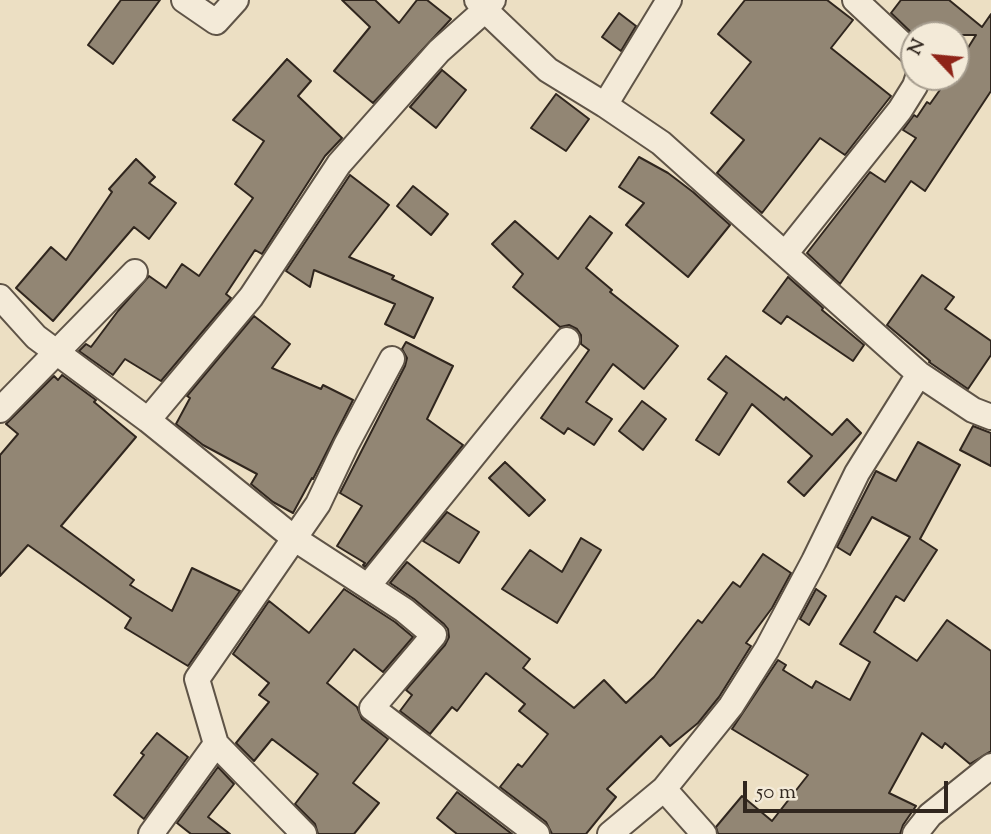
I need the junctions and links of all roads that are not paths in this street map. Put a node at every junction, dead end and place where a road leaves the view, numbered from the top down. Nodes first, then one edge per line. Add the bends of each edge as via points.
1 (184, 0) edge
2 (236, 0) edge
3 (668, 0) edge
4 (855, 0) edge
5 (485, 3) edge
6 (900, 42) edge
7 (912, 91) edge
8 (605, 105) junction
9 (785, 254) junction
10 (135, 272) dead end
11 (0, 297) edge
12 (567, 340) dead end
13 (57, 353) junction
14 (392, 359) dead end
15 (919, 374) junction
16 (0, 410) edge
17 (991, 417) edge
18 (148, 420) junction
19 (295, 539) junction
20 (368, 586) junction
21 (216, 744) junction
22 (991, 766) edge
23 (664, 789) junction
24 (151, 834) edge
25 (304, 834) edge
26 (537, 834) edge
27 (610, 834) edge
28 (705, 834) edge
29 (915, 834) edge

1 - 2 street via 216,22
3 - 8 street
4 - 6 street
5 - 8 street via 548,70
5 - 18 street via 339,164 251,297
7 - 9 street
8 - 9 street via 661,144
9 - 15 street
10 - 13 street
11 - 13 street
12 - 20 street
13 - 16 street
13 - 18 street
14 - 19 street via 318,504
15 - 17 street
15 - 23 street via 857,473 767,649 731,706
18 - 19 street
19 - 20 street
19 - 21 street via 197,679
20 - 26 street via 434,635 372,708
21 - 24 street
21 - 25 street
22 - 29 street via 930,815
23 - 27 street
23 - 28 street

